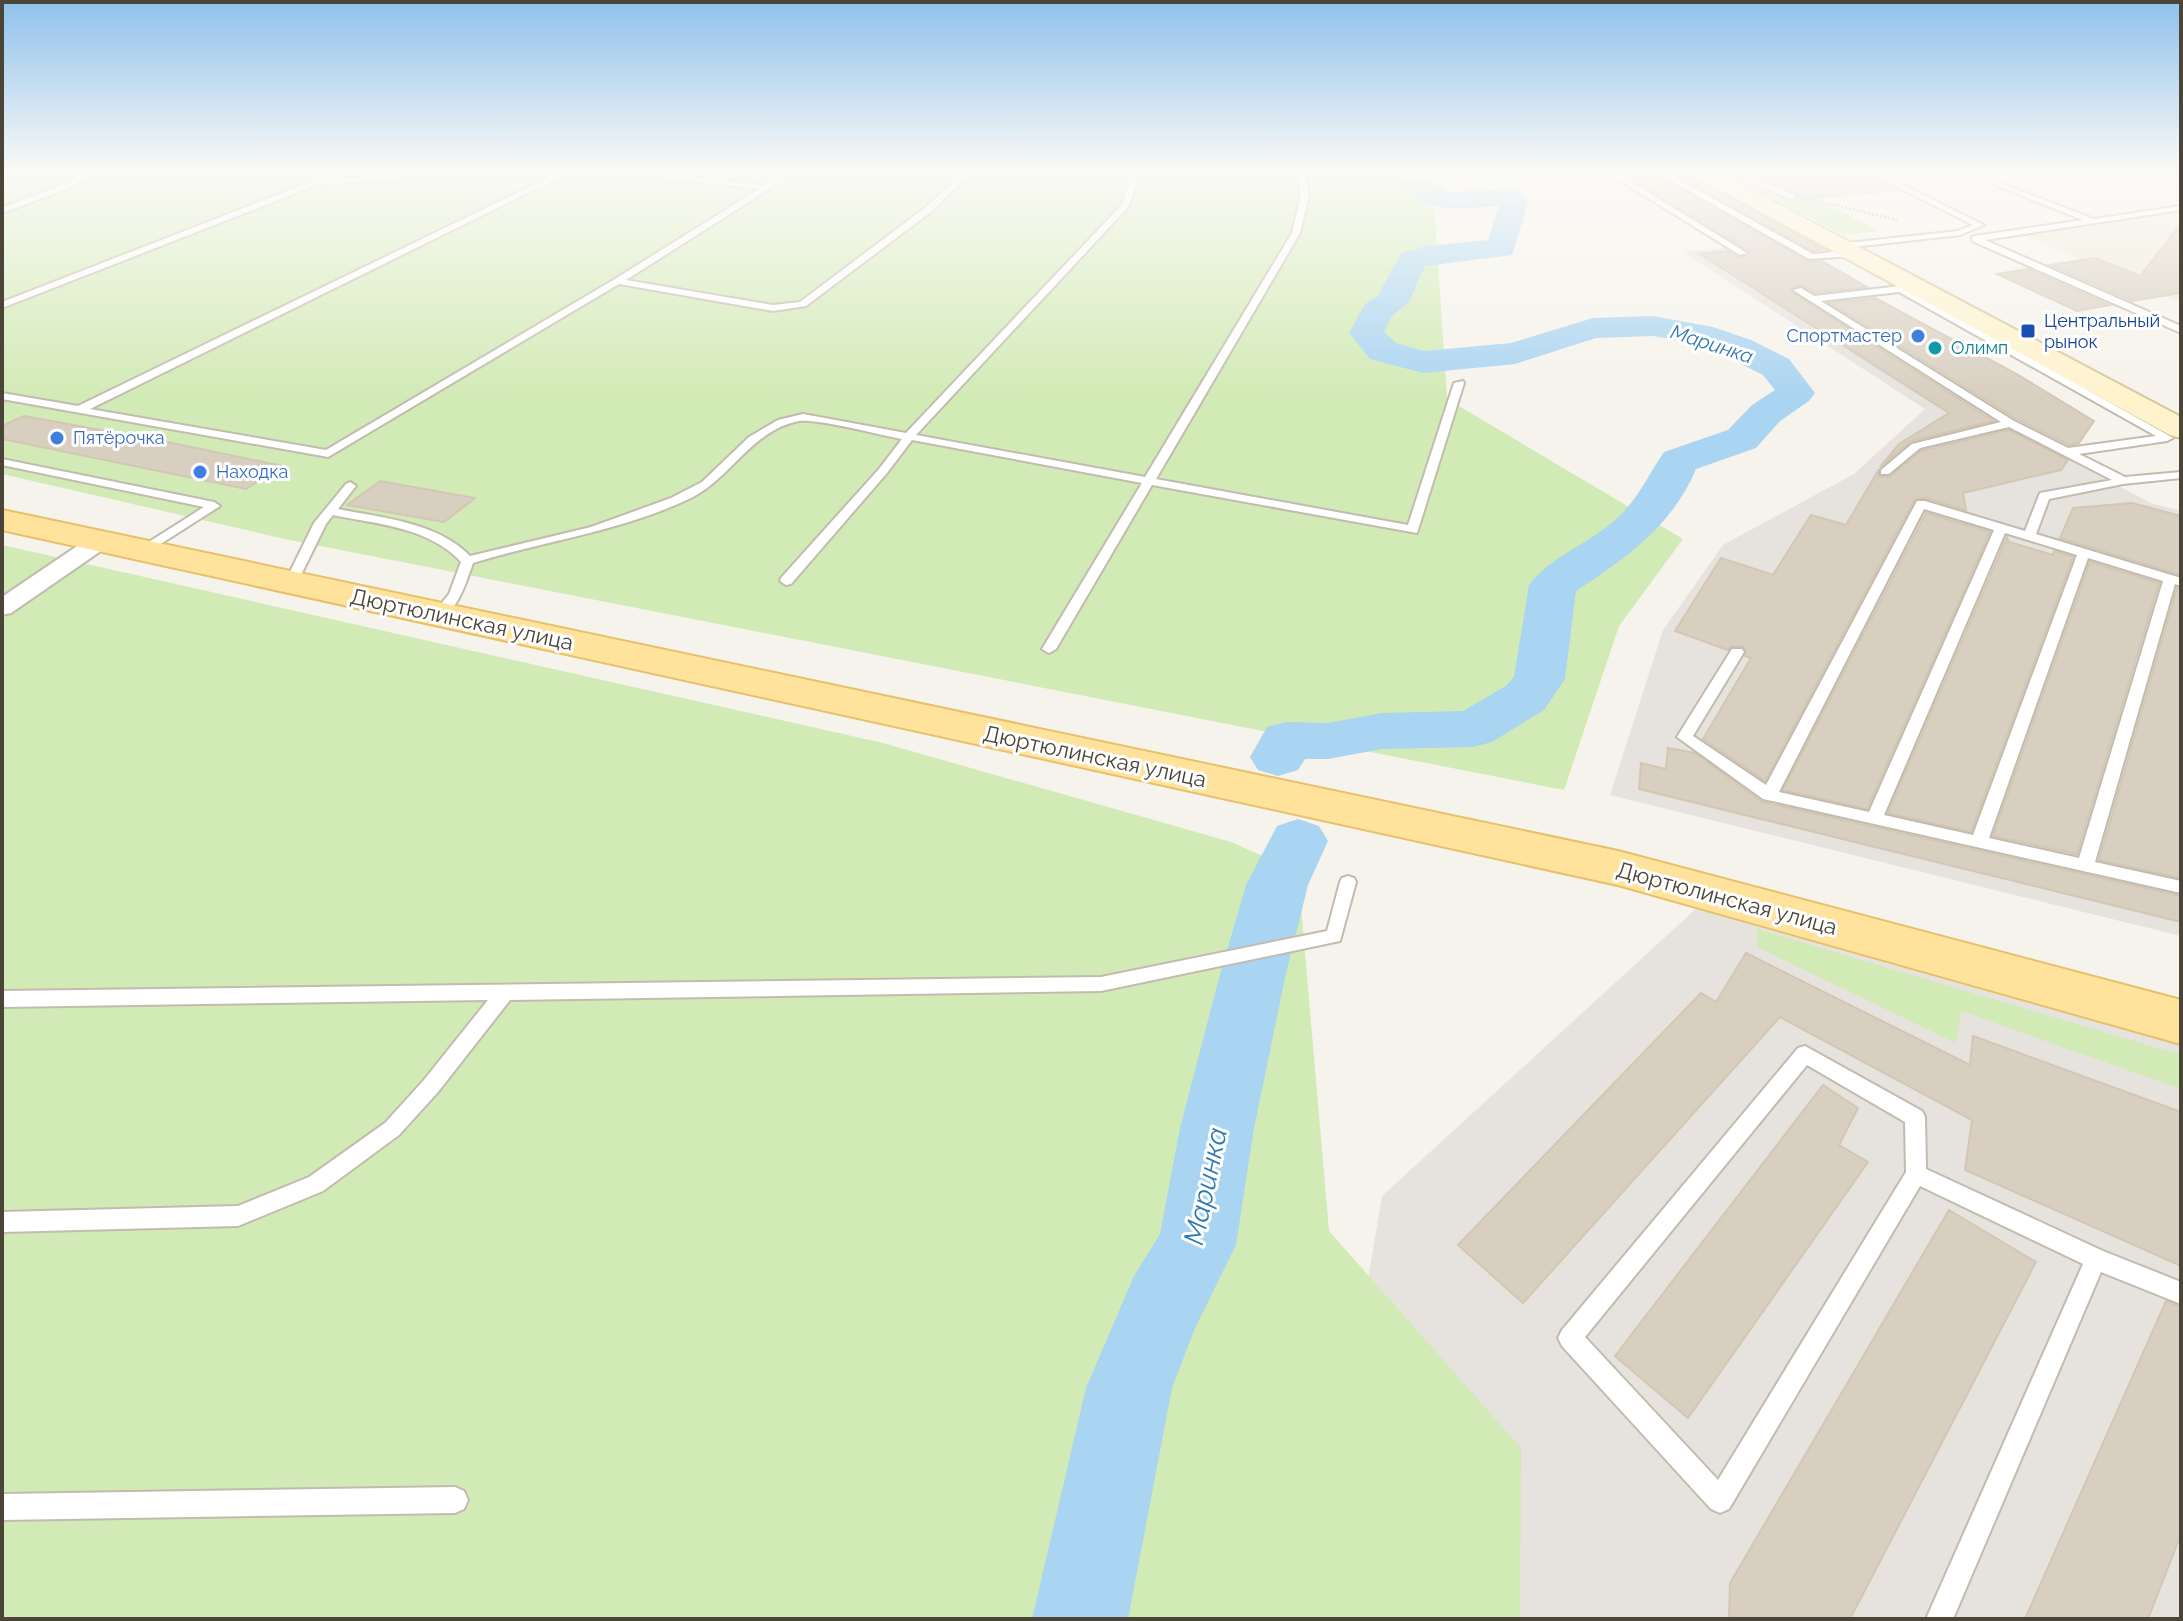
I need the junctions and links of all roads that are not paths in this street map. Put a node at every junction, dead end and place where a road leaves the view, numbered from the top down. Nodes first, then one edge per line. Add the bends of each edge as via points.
1 (149, 248) edge
2 (411, 248) edge
3 (671, 248) edge
4 (878, 248) edge
5 (1086, 248) edge
6 (1287, 248) edge
7 (1735, 248) edge
8 (1841, 248) edge
9 (1861, 248) edge
10 (1995, 248) edge
11 (1845, 250) junction
12 (1743, 253) dead end
13 (618, 281) junction
14 (1908, 288) junction
15 (1798, 290) dead end
16 (1811, 299) junction
17 (2, 305) edge
18 (2181, 330) edge
19 (1459, 383) dead end
20 (2, 396) edge
21 (79, 410) junction
22 (2010, 423) junction
23 (2181, 429) edge
24 (910, 435) junction
25 (2067, 452) junction
26 (2, 462) edge
27 (1885, 472) dead end
28 (2181, 475) edge
29 (1149, 480) junction
30 (2123, 481) junction
31 (350, 486) dead end
32 (330, 511) junction
33 (2, 520) edge
34 (2001, 528) junction
35 (2029, 536) junction
36 (100, 541) junction
37 (145, 550) junction
38 (2084, 553) junction
39 (468, 561) junction
40 (2176, 580) edge
41 (786, 581) dead end
42 (291, 582) junction
43 (2, 608) edge
44 (440, 614) junction
45 (1049, 649) dead end
46 (1737, 652) dead end
47 (1769, 795) junction
48 (1874, 819) junction
49 (1979, 842) junction
50 (2085, 866) junction
51 (1348, 882) dead end
52 (2181, 887) edge
53 (505, 992) junction
54 (2, 999) edge
55 (2181, 1022) edge
56 (1916, 1174) junction
57 (2, 1222) edge
58 (2096, 1259) junction
59 (2181, 1293) edge
60 (455, 1500) dead end
61 (2, 1507) edge
62 (1939, 1619) edge

1 - 17 lane
2 - 21 lane
3 - 13 lane
4 - 13 lane via 803,304 773,308
5 - 24 lane
6 - 29 lane
7 - 12 lane
8 - 11 main road
9 - 11 lane
10 - 18 lane
11 - 14 main road
13 - 21 lane via 328,454
14 - 16 lane
14 - 23 main road
14 - 25 lane via 2167,438
15 - 16 lane
16 - 22 lane
19 - 29 lane via 1413,530
20 - 21 lane
22 - 25 lane
22 - 27 lane via 1916,446
24 - 29 lane
24 - 39 lane via 803,417 787,420 752,438 715,478 682,497 593,530
24 - 41 lane
25 - 30 lane
26 - 37 lane via 214,506
28 - 30 lane
29 - 45 lane
30 - 35 lane via 2044,496
31 - 32 lane
32 - 39 lane via 446,540
32 - 42 lane
33 - 36 main road, Дюртюлинская улица
34 - 35 lane
34 - 47 lane via 1921,504
34 - 48 lane
35 - 38 lane
36 - 37 main road, Дюртюлинская улица
36 - 43 street
37 - 42 main road, Дюртюлинская улица
38 - 40 lane
38 - 49 lane
39 - 44 lane via 455,595
40 - 50 lane
42 - 44 main road, Дюртюлинская улица
44 - 55 main road, Дюртюлинская улица via 1618,868
46 - 47 lane via 1685,737
47 - 48 lane
48 - 49 lane
49 - 50 lane
50 - 52 lane
51 - 53 lane via 1334,936 1101,984
53 - 54 lane
53 - 57 lane via 392,1129 316,1184 238,1216
56 - 56 lane via 1720,1500 1570,1338 1805,1054 1915,1117
56 - 58 lane
58 - 59 lane
58 - 62 lane
60 - 61 lane

